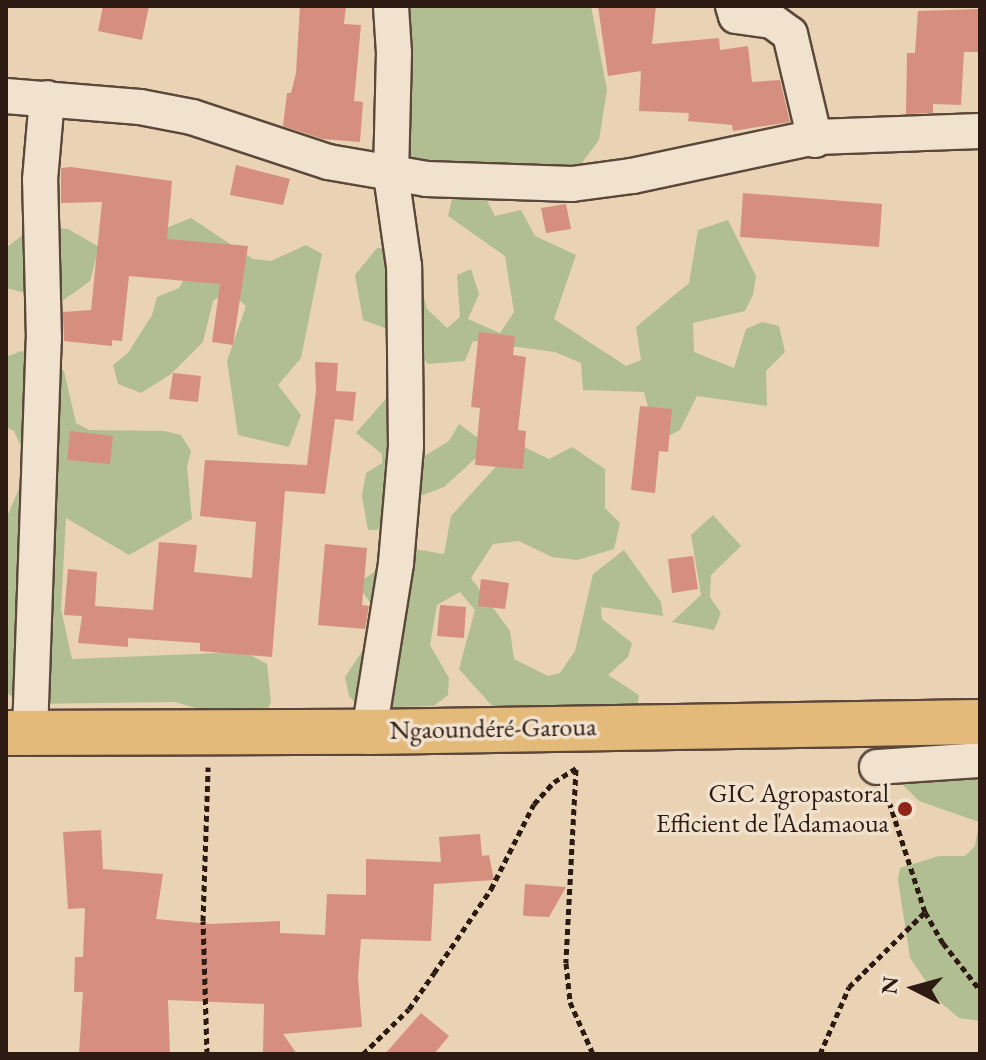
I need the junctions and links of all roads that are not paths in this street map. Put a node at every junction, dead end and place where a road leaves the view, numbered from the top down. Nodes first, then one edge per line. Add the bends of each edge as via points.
1 (391, 6) edge
2 (733, 6) edge
3 (6, 96) edge
4 (47, 98) junction
5 (980, 131) edge
6 (815, 140) junction
7 (391, 175) junction
8 (980, 722) edge
9 (369, 732) junction
10 (18, 733) edge
11 (980, 760) edge
12 (877, 767) road end

1 - 7 street
2 - 6 street via 736,16 772,21 790,34
3 - 4 street
4 - 7 street via 192,117 328,162
4 - 10 street via 40,180 44,339
5 - 6 street
6 - 7 street via 572,184
7 - 9 street via 404,266 406,446 396,563
8 - 9 highway, Ngaoundéré-Garoua via 579,748
9 - 10 highway, Ngaoundéré-Garoua
11 - 12 street

